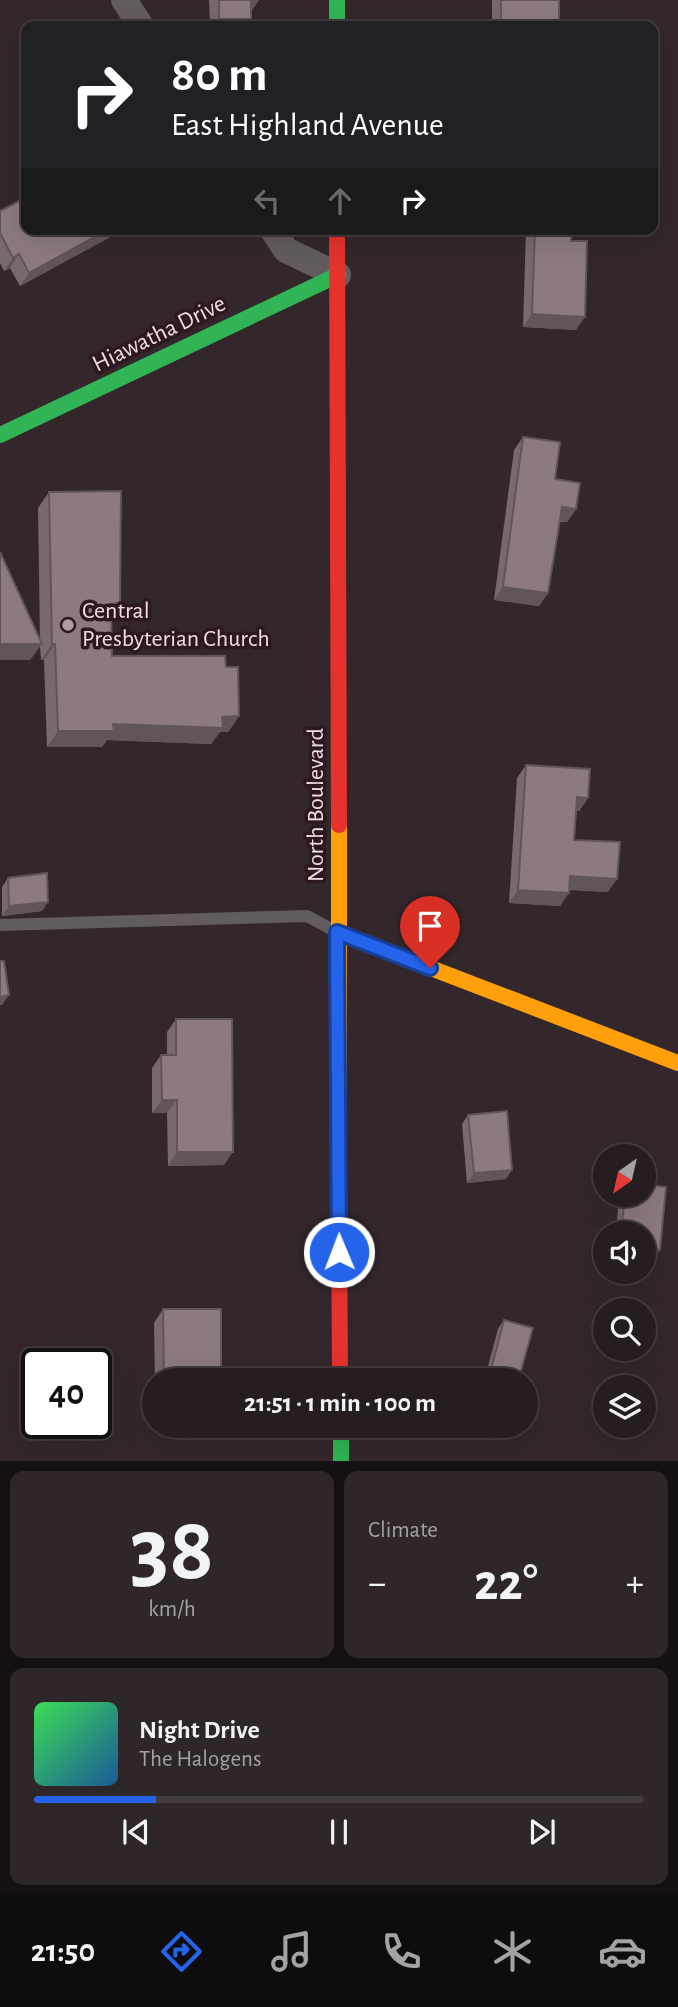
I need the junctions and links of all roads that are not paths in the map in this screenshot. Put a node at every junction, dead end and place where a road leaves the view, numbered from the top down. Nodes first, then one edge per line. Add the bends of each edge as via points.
1 (124, 0) edge
2 (337, 0) edge
3 (138, 21) edge
4 (337, 21) edge
5 (276, 235) edge
6 (337, 235) edge
7 (338, 275) junction
8 (0, 435) edge
9 (0, 925) edge
10 (337, 932) junction
11 (678, 1063) edge
12 (340, 1368) edge
13 (341, 1438) edge
14 (341, 1461) edge

1 - 3 street
2 - 4 street
5 - 7 street via 286,250
6 - 7 street, North Boulevard
7 - 8 street, Hiawatha Drive
7 - 10 street, North Boulevard
9 - 10 lane via 307,916
10 - 11 street
10 - 12 street, North Boulevard
13 - 14 street

